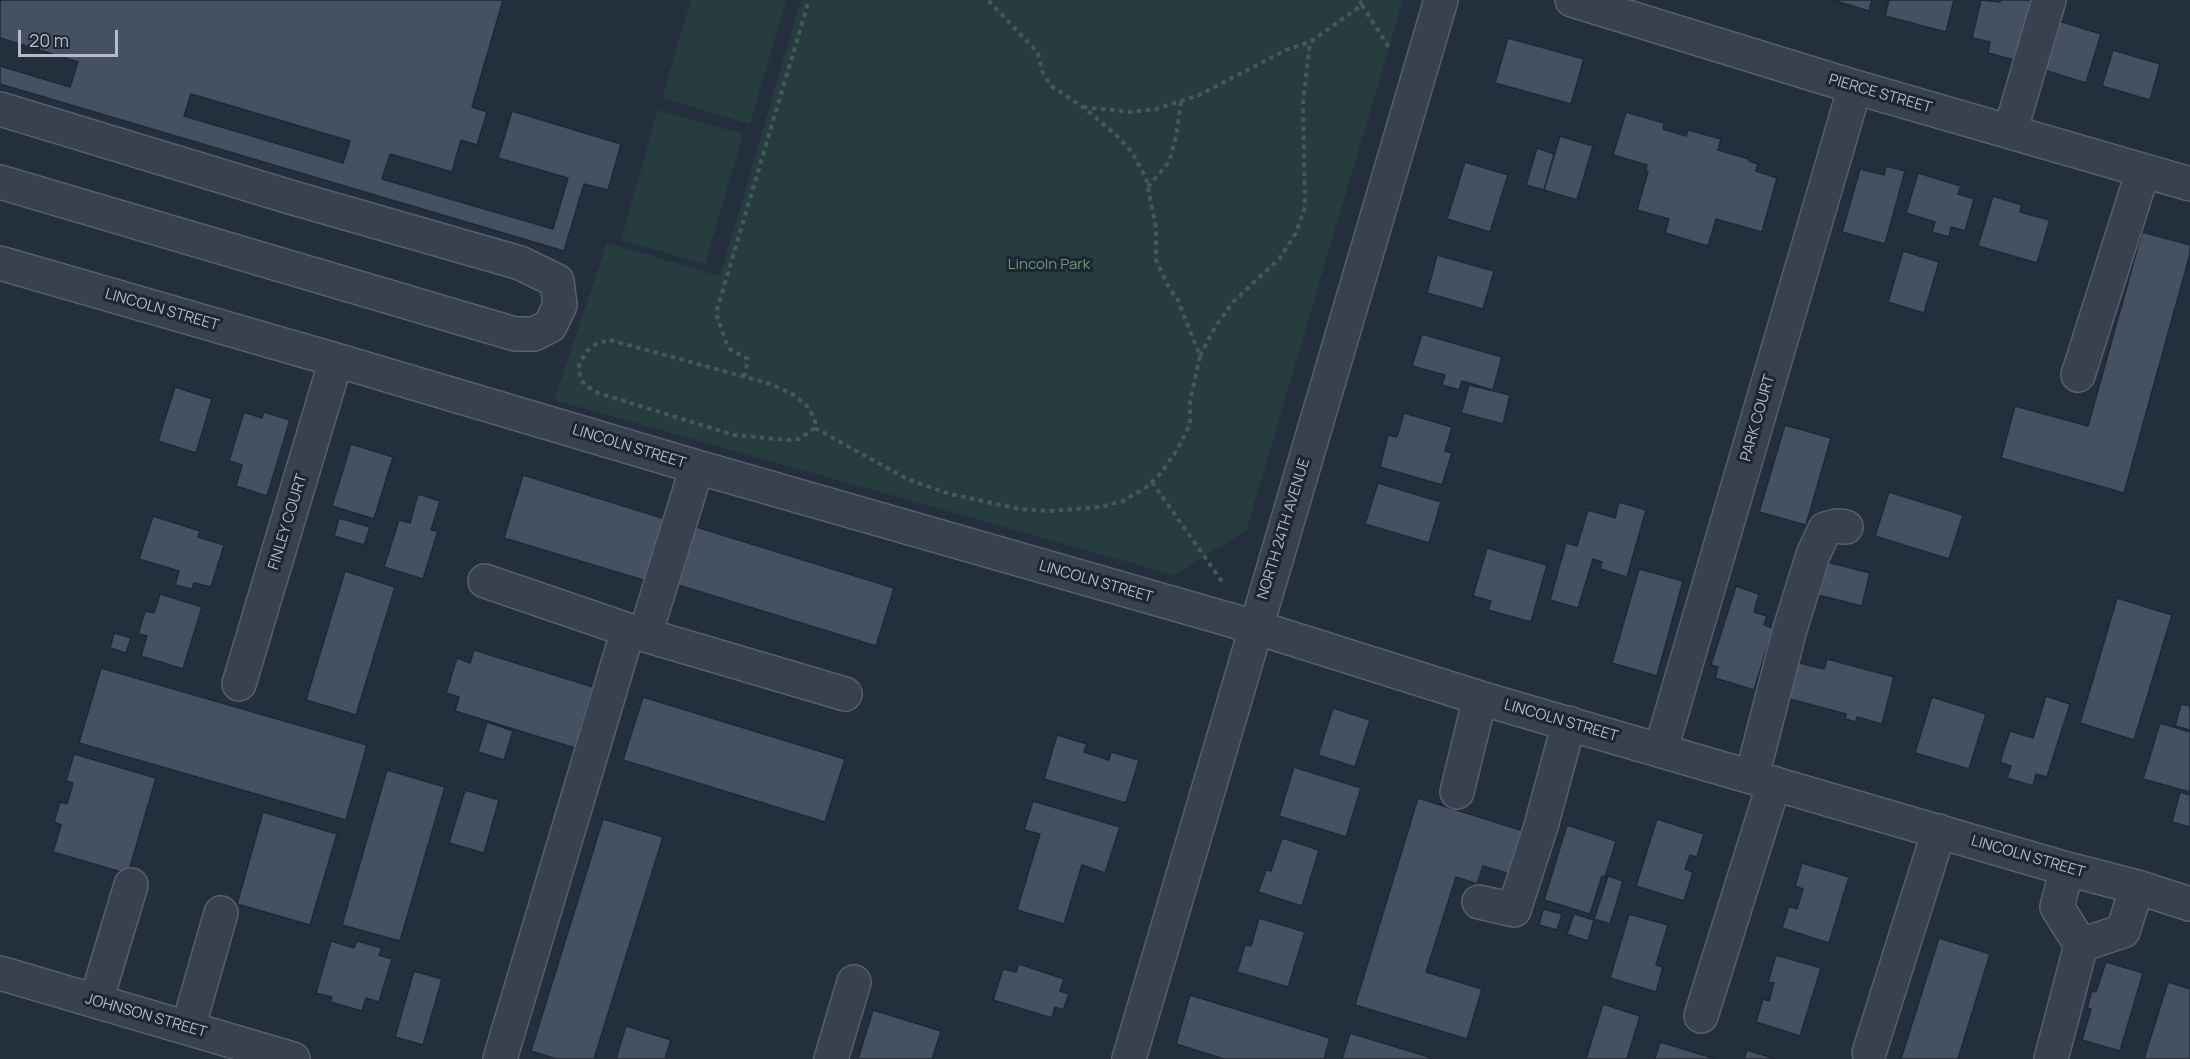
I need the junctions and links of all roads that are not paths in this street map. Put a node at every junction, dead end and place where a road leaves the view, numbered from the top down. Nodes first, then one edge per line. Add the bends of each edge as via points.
1 (1441, 0) edge
2 (1572, 0) edge
3 (2049, 0) edge
4 (1855, 87) junction
5 (0, 109) edge
6 (2010, 132) junction
7 (2143, 171) junction
8 (0, 182) edge
9 (2190, 184) edge
10 (0, 263) edge
11 (336, 360) junction
12 (2078, 375) dead end
13 (697, 467) junction
14 (1846, 527) dead end
15 (485, 581) dead end
16 (1255, 627) junction
17 (636, 633) junction
18 (239, 684) dead end
19 (845, 694) dead end
20 (1480, 698) junction
21 (1569, 723) junction
22 (1661, 749) junction
23 (1763, 779) junction
24 (1457, 792) dead end
25 (1939, 831) junction
26 (2067, 869) junction
27 (131, 885) dead end
28 (2137, 887) junction
29 (1479, 902) dead end
30 (2190, 904) edge
31 (221, 913) dead end
32 (2081, 945) junction
33 (0, 973) edge
34 (854, 982) dead end
35 (96, 1001) junction
36 (1701, 1016) dead end
37 (188, 1028) junction
38 (1869, 1053) dead end
39 (293, 1059) edge
40 (500, 1059) edge
41 (831, 1059) edge
42 (1129, 1059) edge
43 (2051, 1059) edge

1 - 16 street, NORTH 24TH AVENUE
2 - 4 street, PIERCE STREET
3 - 6 street
4 - 6 street, PIERCE STREET
4 - 22 street, PARK COURT
5 - 8 street via 520,263 557,281 560,305 550,326 534,334 515,334
6 - 7 street, PIERCE STREET
7 - 9 street, PIERCE STREET
7 - 12 street
10 - 11 street, LINCOLN STREET
11 - 13 street, LINCOLN STREET
11 - 18 street, FINLEY COURT
13 - 16 street, LINCOLN STREET
13 - 17 street
14 - 23 street via 1826,530 1813,555 1790,629
15 - 17 street
16 - 20 street, LINCOLN STREET
16 - 42 street, NORTH 24TH AVENUE
17 - 19 street
17 - 40 street
20 - 21 street, LINCOLN STREET
20 - 24 street
21 - 22 street, LINCOLN STREET
21 - 29 street via 1514,910
22 - 23 street, LINCOLN STREET
23 - 25 street, LINCOLN STREET
23 - 36 street
25 - 26 street, LINCOLN STREET
25 - 38 street
26 - 28 street, LINCOLN STREET
26 - 32 street via 2057,907
27 - 35 street
28 - 30 street, LINCOLN STREET
28 - 32 street via 2123,931
31 - 37 street
32 - 43 street
33 - 35 street, JOHNSON STREET
34 - 41 street
35 - 37 street, JOHNSON STREET
37 - 39 street, JOHNSON STREET

